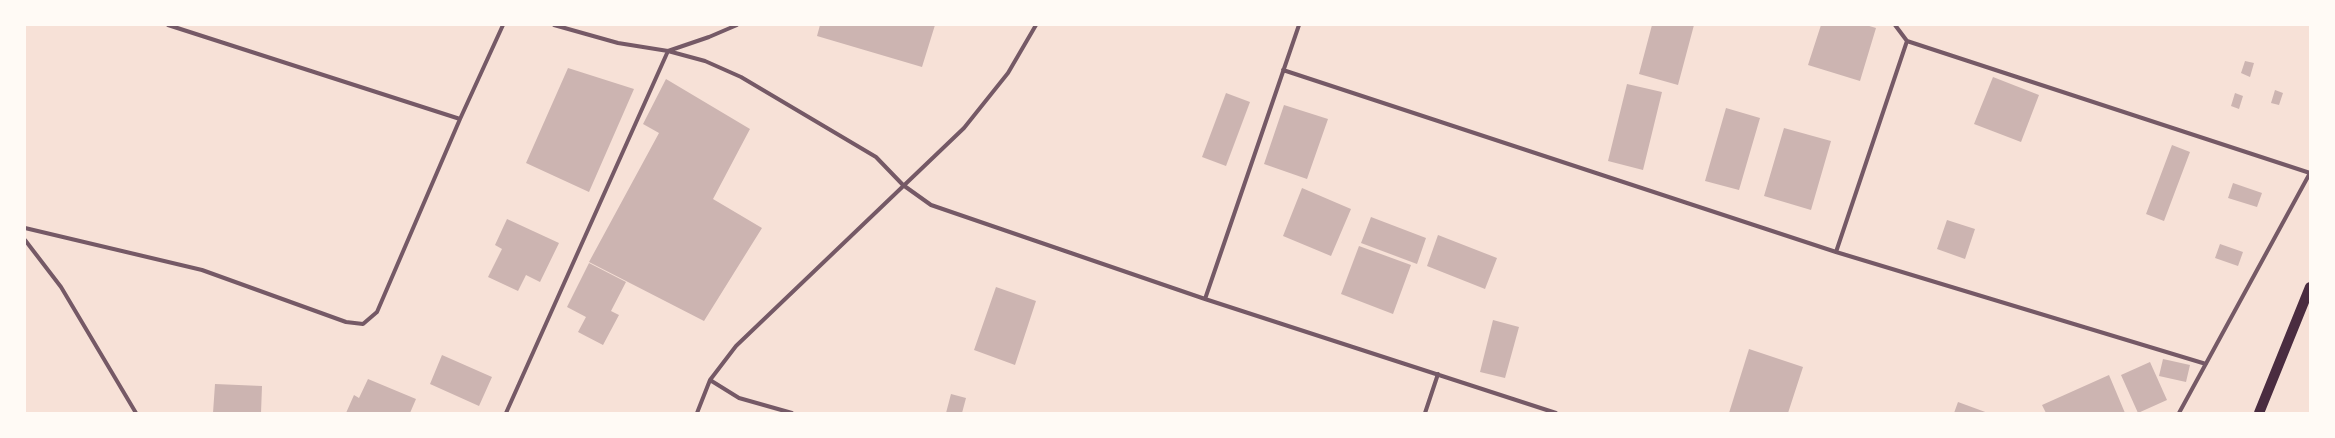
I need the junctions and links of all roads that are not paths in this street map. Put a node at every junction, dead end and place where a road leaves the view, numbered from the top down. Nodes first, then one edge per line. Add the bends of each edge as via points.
1 (168, 25) edge
2 (503, 25) edge
3 (554, 25) edge
4 (569, 25) edge
5 (737, 25) edge
6 (1036, 25) edge
7 (1299, 25) edge
8 (1895, 25) edge
9 (568, 30) junction
10 (1907, 41) junction
11 (668, 51) junction
12 (1283, 70) junction
13 (460, 119) junction
14 (2310, 173) edge
15 (903, 185) junction
16 (25, 228) edge
17 (25, 240) edge
18 (1836, 252) junction
19 (2310, 287) edge
20 (1205, 299) junction
21 (2206, 364) junction
22 (1438, 374) junction
23 (710, 380) junction
24 (136, 413) edge
25 (506, 413) edge
26 (697, 413) edge
27 (792, 413) edge
28 (1425, 413) edge
29 (1556, 413) edge
30 (2179, 413) edge
31 (2259, 413) edge

1 - 13 street
2 - 13 street
3 - 9 street
4 - 9 street
5 - 11 street via 709,38
6 - 15 street via 1008,73 964,128
7 - 12 street
8 - 10 street
9 - 11 street via 618,43
10 - 14 street
10 - 18 street
11 - 15 street via 705,60 741,77 876,157
11 - 25 street
12 - 18 street
12 - 20 street
13 - 16 street via 377,312 363,324 346,322 202,270
14 - 21 street
15 - 20 street via 931,205
15 - 23 street via 736,346
17 - 24 street via 61,287
18 - 21 street
19 - 31 main road
20 - 22 street
21 - 30 street
22 - 28 street
22 - 29 street
23 - 26 street
23 - 27 street via 739,398

